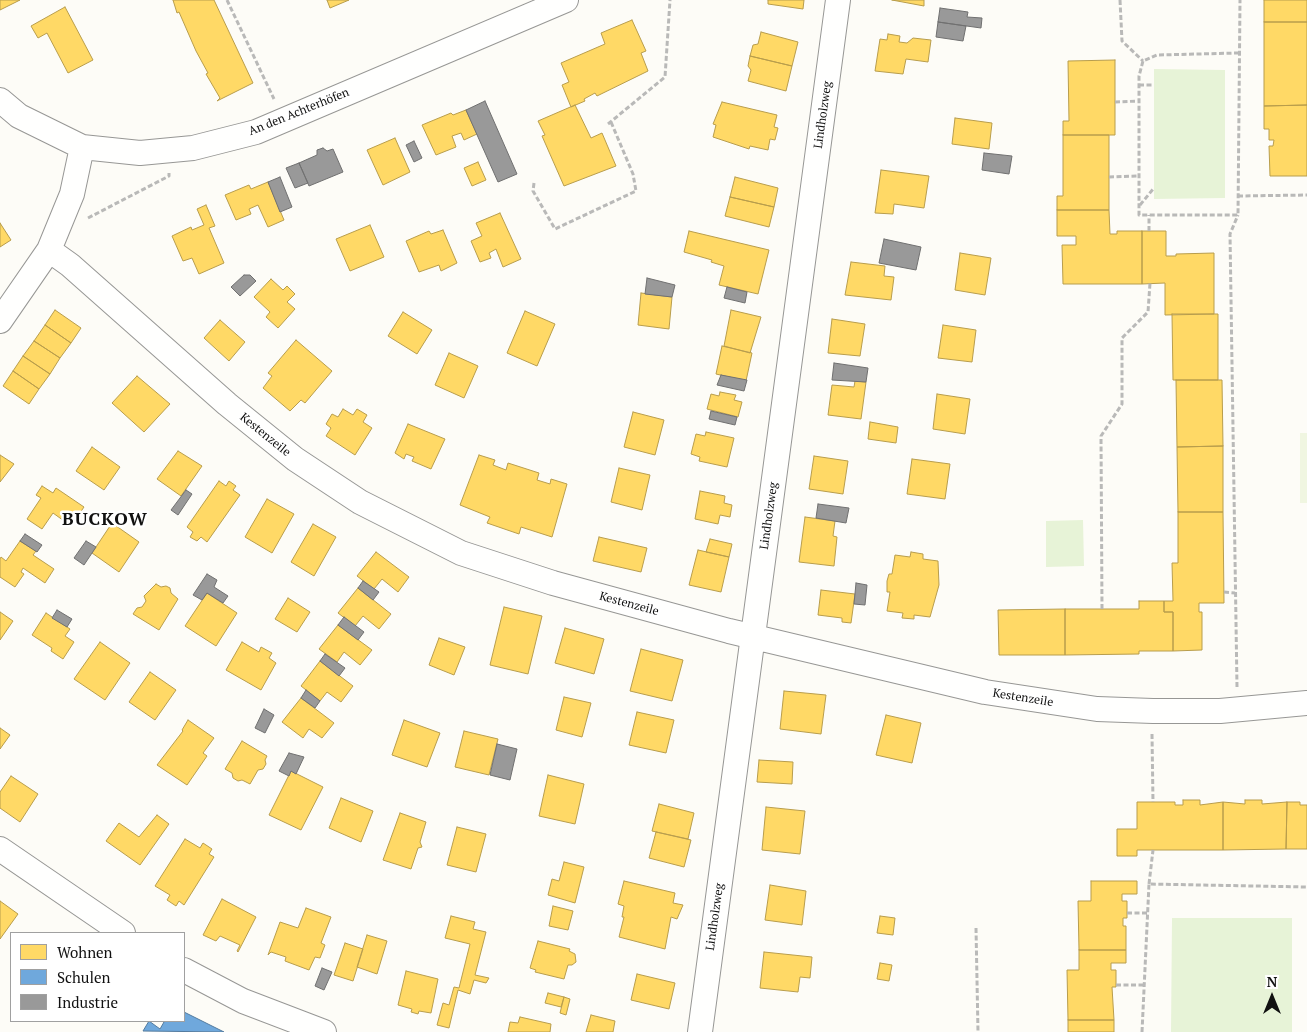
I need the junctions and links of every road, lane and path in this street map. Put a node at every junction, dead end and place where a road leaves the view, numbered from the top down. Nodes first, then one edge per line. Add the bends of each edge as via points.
1 (227, 0) edge
2 (566, 0) edge
3 (670, 0) edge
4 (838, 0) edge
5 (1120, 0) edge
6 (1240, 0) edge
7 (1239, 53) junction
8 (1143, 61) junction
9 (1139, 85) junction
10 (1154, 85) dead end
11 (0, 100) edge
12 (1139, 100) junction
13 (275, 102) dead end
14 (1115, 102) dead end
15 (82, 147) junction
16 (169, 172) dead end
17 (1139, 176) junction
18 (1109, 177) dead end
19 (534, 183) dead end
20 (1154, 188) dead end
21 (1238, 196) junction
22 (1307, 196) edge
23 (1139, 206) junction
24 (80, 215) dead end
25 (1149, 215) junction
26 (1238, 215) junction
27 (1149, 231) dead end
28 (49, 250) junction
29 (1150, 284) dead end
30 (0, 321) edge
31 (1224, 592) dead end
32 (1235, 593) junction
33 (1102, 609) dead end
34 (753, 637) junction
35 (1237, 696) dead end
36 (1307, 703) edge
37 (1152, 726) dead end
38 (1153, 802) dead end
39 (0, 849) edge
40 (1154, 850) dead end
41 (1149, 884) junction
42 (1307, 887) edge
43 (1127, 913) dead end
44 (1147, 913) junction
45 (976, 928) dead end
46 (122, 932) edge
47 (185, 971) edge
48 (1116, 985) dead end
49 (1144, 985) junction
50 (324, 1032) edge
51 (700, 1032) edge
52 (978, 1032) edge
53 (1142, 1032) edge

1 - 13 path
2 - 15 street, An den Achterhöfen via 256,132 193,148 140,153
3 - 19 path via 665,77 610,123 633,174 636,191 555,229 533,191
4 - 34 street, Lindholzweg
5 - 8 path via 1122,41
6 - 7 path
7 - 8 path via 1157,55
7 - 21 path
8 - 9 path
9 - 10 path
9 - 12 path
11 - 15 street, An den Achterhöfen via 19,116
12 - 14 path
12 - 17 path
15 - 28 street via 72,194
16 - 24 path via 169,176 90,218
17 - 18 path
17 - 23 path
20 - 23 path
21 - 22 path
21 - 26 path
23 - 25 path via 1139,215
25 - 26 path
25 - 27 path
26 - 32 path via 1230,234
28 - 30 street
28 - 34 street, Kestenzeile via 227,404 295,458 360,502 461,553 553,583
29 - 33 path via 1148,312 1122,338 1122,404 1101,436
31 - 32 path
32 - 35 path
34 - 36 street, Kestenzeile via 985,692 1097,709 1220,711
34 - 51 street, Lindholzweg
37 - 38 path
39 - 46 street
40 - 41 path
41 - 42 path
41 - 44 path
43 - 44 path
44 - 49 path
45 - 52 path
47 - 50 street via 243,1001
48 - 49 path
49 - 53 path

